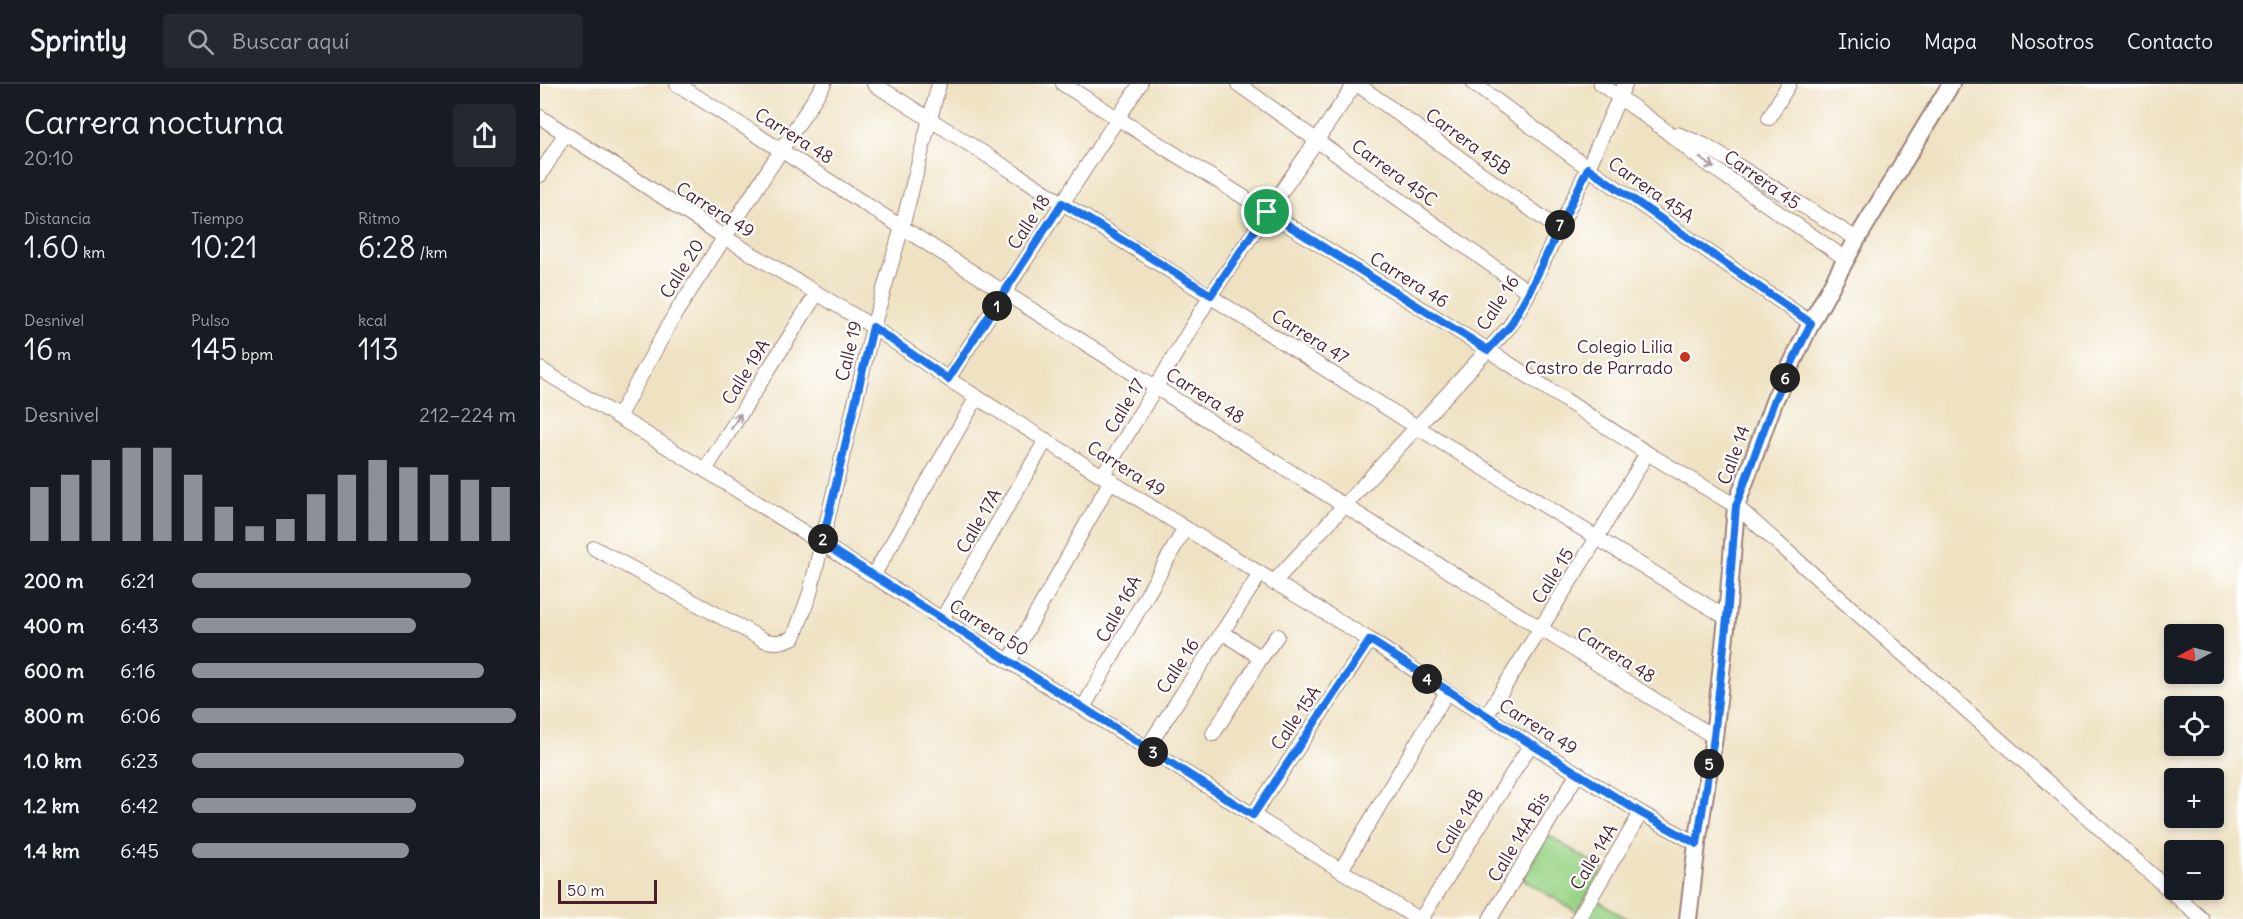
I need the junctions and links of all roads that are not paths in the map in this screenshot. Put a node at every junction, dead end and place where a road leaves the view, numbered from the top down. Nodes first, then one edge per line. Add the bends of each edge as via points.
1 (677, 84) edge
2 (824, 84) edge
3 (874, 84) edge
4 (939, 84) edge
5 (1063, 84) edge
6 (1140, 84) edge
7 (1238, 84) edge
8 (1356, 84) edge
9 (1474, 84) edge
10 (1601, 84) edge
11 (1789, 84) edge
12 (1951, 84) edge
13 (1621, 90) edge
14 (540, 117) edge
15 (930, 118) junction
16 (1769, 118) dead end
17 (1118, 119) junction
18 (1661, 127) junction
19 (565, 134) junction
20 (1316, 140) junction
21 (782, 150) junction
22 (1588, 168) junction
23 (540, 175) edge
24 (1062, 203) junction
25 (1267, 212) junction
26 (902, 227) junction
27 (1558, 229) junction
28 (724, 237) junction
29 (1857, 238) junction
30 (1846, 259) junction
31 (1529, 292) junction
32 (1005, 293) junction
33 (817, 294) junction
34 (1211, 295) junction
35 (1811, 323) junction
36 (873, 327) junction
37 (1488, 350) junction
38 (540, 369) edge
39 (948, 379) junction
40 (1158, 387) junction
41 (977, 397) junction
42 (618, 417) junction
43 (1417, 427) junction
44 (1047, 440) junction
45 (1647, 453) junction
46 (705, 470) junction
47 (1107, 478) junction
48 (1346, 506) junction
49 (1736, 506) junction
50 (1185, 528) junction
51 (1597, 538) junction
52 (822, 543) junction
53 (594, 548) dead end
54 (1260, 574) junction
55 (873, 576) junction
56 (1273, 583) junction
57 (1727, 618) junction
58 (942, 619) junction
59 (1541, 630) junction
60 (1222, 632) junction
61 (1277, 636) dead end
62 (1370, 640) junction
63 (1261, 658) junction
64 (1009, 662) junction
65 (1447, 692) junction
66 (1083, 708) junction
67 (1486, 716) junction
68 (1213, 735) dead end
69 (1714, 737) junction
70 (1531, 744) junction
71 (1147, 748) junction
72 (1578, 773) junction
73 (1641, 813) junction
74 (1253, 815) junction
75 (1697, 844) junction
76 (1341, 870) junction
77 (1420, 919) edge
78 (1490, 919) edge
79 (1578, 919) edge
80 (1688, 919) edge
81 (2202, 919) edge

1 - 21 street, Carrera 48
2 - 21 street, Calle 20
3 - 15 street, Carrera 47
4 - 15 street, Calle 19
5 - 17 street, Carrera 46
6 - 17 street, Calle 18
7 - 20 street, Carrera 45C
8 - 20 street, Calle 17
8 - 27 street, Carrera 45B
9 - 22 street, Carrera 45A
10 - 13 street, Carrera 45
11 - 16 street
12 - 29 street, Calle 14
13 - 18 street, Carrera 45
13 - 22 street, Calle 16
14 - 19 street, Carrera 49
15 - 24 street, Carrera 47
15 - 26 street, Calle 19
17 - 24 street, Calle 18
17 - 25 street, Carrera 46
18 - 29 street, Carrera 45 via 1704,145
18 -> 30 street, Carrera 45 via 1699,158
19 - 23 street
19 - 28 street, Carrera 49
20 - 25 street, Calle 17
20 - 31 street, Carrera 45C
21 - 26 street, Carrera 48
21 - 28 street, Calle 20
22 - 27 street, Calle 16
22 - 35 street, Carrera 45A
24 - 32 street, Calle 18
24 - 34 street, Carrera 47
25 - 34 street, Calle 17
25 - 37 street, Carrera 46
26 - 32 street, Carrera 48
26 - 36 street, Calle 19
27 - 31 street, Calle 16
28 - 33 street, Carrera 49
28 - 42 street, Calle 20 via 675,314
29 - 30 street, Calle 14
30 - 35 street, Calle 14
31 - 37 street, Calle 16 via 1510,326
32 - 39 street, Calle 18
32 - 40 street, Carrera 48
33 - 36 street, Carrera 49
46 -> 33 street, Calle 19A
34 - 40 street, Calle 17
34 - 43 street, Carrera 47
35 - 49 street, Calle 14 via 1775,399
36 - 39 street, Carrera 49
36 - 52 street, Calle 19
37 - 43 street, Calle 16
37 - 45 street, Carrera 46
38 - 42 street, Carrera 50
39 - 41 street, Carrera 49
40 - 47 street, Calle 17
40 - 48 street, Carrera 48
41 - 44 street, Carrera 49
41 - 55 street
42 - 46 street, Carrera 50
43 - 48 street, Calle 16
43 - 51 street, Carrera 47
44 - 47 street, Carrera 49
44 - 58 street, Calle 17A
45 - 49 street, Carrera 46
45 - 51 street, Calle 15
46 - 52 street, Carrera 50
47 - 50 street, Carrera 49
47 - 64 street, Calle 17
48 - 56 street, Calle 16
48 - 59 street, Carrera 48
49 - 57 street, Calle 14
49 - 81 street, Carrera 46
50 - 54 street, Carrera 49
50 - 66 street, Calle 16A
51 - 57 street, Carrera 47
51 - 59 street, Calle 15
52 - 53 street, Calle 19 via 794,637 772,643
52 - 55 street, Carrera 50
54 - 56 street, Carrera 49
54 - 60 street, Calle 16
55 - 58 street, Carrera 50
56 - 62 street, Carrera 49
57 - 69 street, Calle 14
58 - 64 street, Carrera 50
59 - 67 street, Calle 15
59 - 69 street, Carrera 48
60 - 63 street
60 - 71 street, Calle 16
61 - 63 street
62 - 65 street, Carrera 49
62 - 74 street, Calle 15A
63 - 68 street
64 - 66 street, Carrera 50
65 - 67 street, Carrera 49
65 - 76 street
66 - 71 street, Carrera 50
67 - 70 street, Carrera 49
69 - 75 street, Calle 14
70 - 72 street, Carrera 49
70 - 77 street, Calle 14B
71 - 74 street, Carrera 50
72 - 73 street, Carrera 49
72 - 78 street, Calle 14A Bis
73 - 75 street, Carrera 49
73 - 79 street, Calle 14A
74 - 76 street, Carrera 50
75 - 80 street, Calle 14
76 - 77 street, Carrera 50

